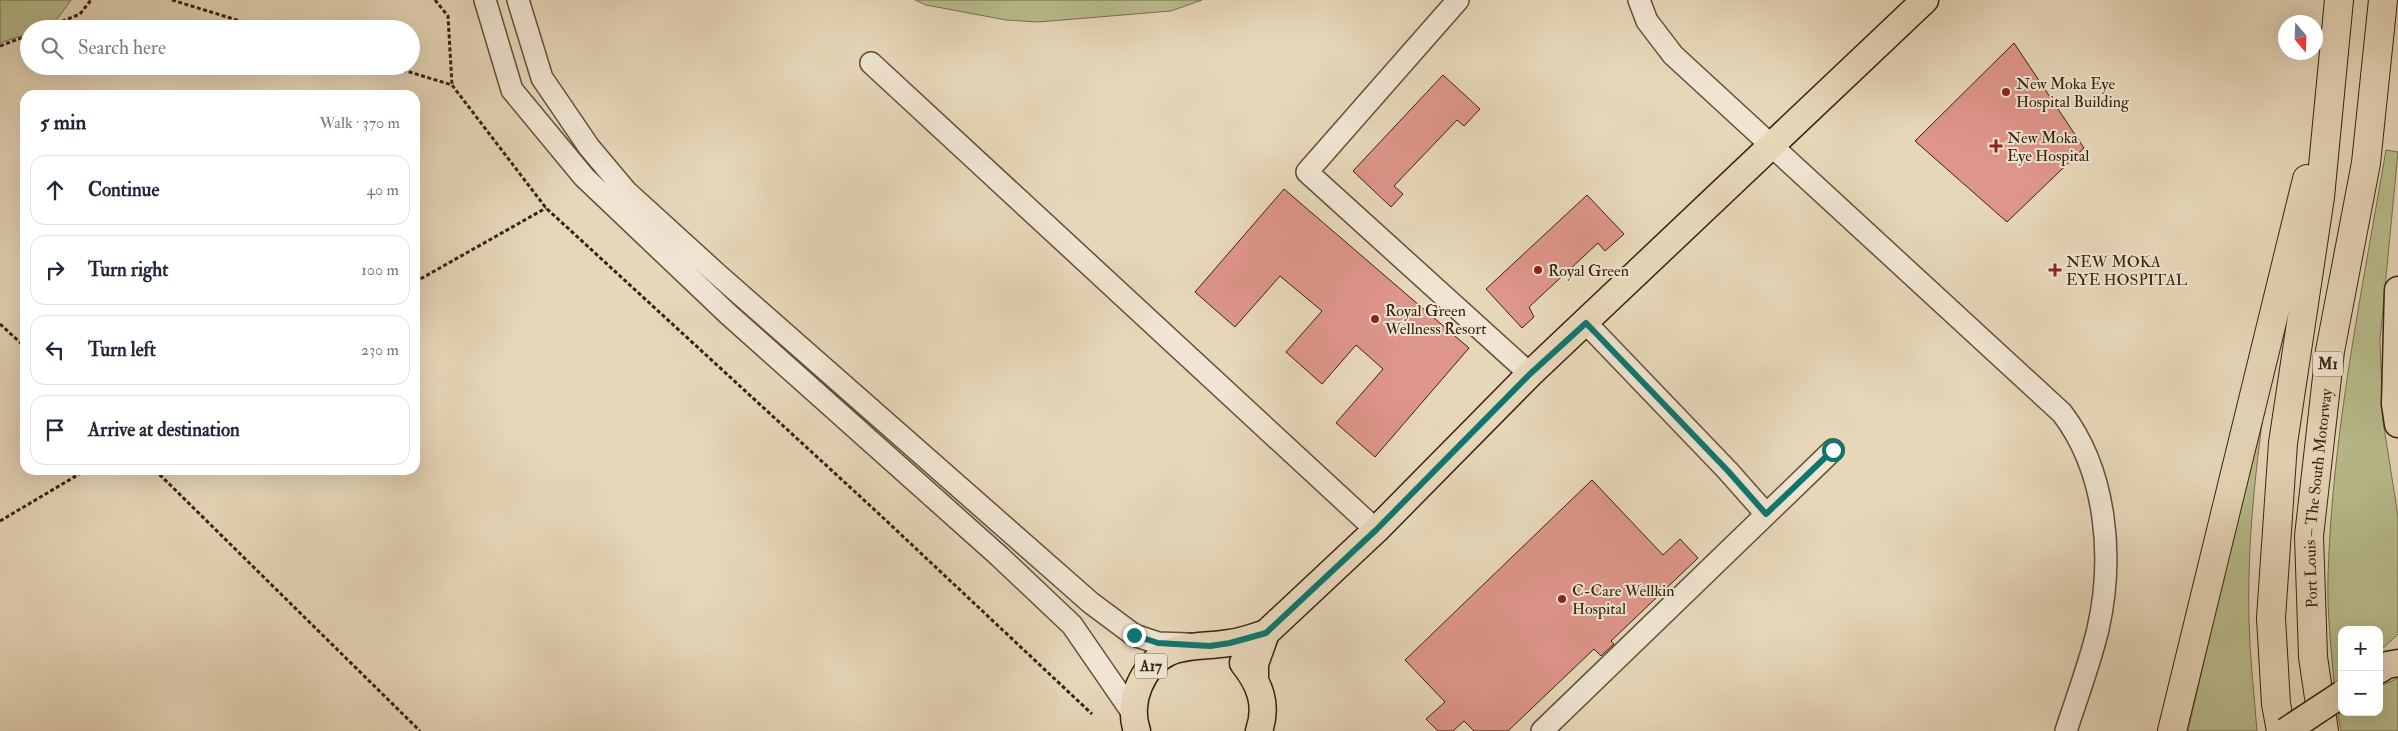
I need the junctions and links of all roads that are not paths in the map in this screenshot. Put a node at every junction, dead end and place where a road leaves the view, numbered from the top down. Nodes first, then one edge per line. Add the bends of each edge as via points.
1 (485, 0) edge
2 (518, 0) edge
3 (1458, 0) edge
4 (1639, 0) edge
5 (1925, 0) edge
6 (2339, 0) edge
7 (2383, 0) edge
8 (871, 63) dead end
9 (2331, 85) junction
10 (1772, 144) junction
11 (2398, 290) edge
12 (1586, 323) junction
13 (1530, 374) junction
14 (2398, 424) edge
15 (1833, 450) dead end
16 (1766, 514) junction
17 (1376, 530) junction
18 (1266, 633) junction
19 (1204, 645) junction
20 (1255, 677) junction
21 (2338, 697) edge
22 (1136, 727) edge
23 (1263, 728) edge
24 (1542, 731) edge
25 (2066, 731) edge
26 (2172, 731) edge
27 (2281, 731) edge
28 (2286, 731) edge
29 (2324, 731) edge

1 - 22 street via 512,90 584,177 728,314 1072,625
2 - 19 street via 542,78 589,146 626,191 1091,603 1134,635 1158,643
3 - 13 street via 1307,172
4 - 10 street via 1647,21 1672,54
5 - 10 main road
6 - 9 highway, M1
7 - 29 highway, Port Louis – The South Motorway / M1 via 2366,164 2330,351 2309,536 2313,656
8 - 17 street
9 - 26 highway
9 - 27 highway, M1 via 2320,197 2282,443 2271,618 2276,704
10 - 12 main road
10 - 25 street via 2062,413 2076,431 2099,496 2106,562 2098,628
11 - 14 main road
12 - 13 main road
12 - 16 street
13 - 17 main road
15 - 16 street
16 - 24 street
17 - 18 main road
18 - 19 main road via 1230,643
18 - 20 main road via 1255,664
19 - 20 main road via 1228,651
19 - 22 main road, A17 via 1177,648 1158,658 1144,674 1135,694
20 - 23 main road via 1261,691
21 - 28 main road, bridge

